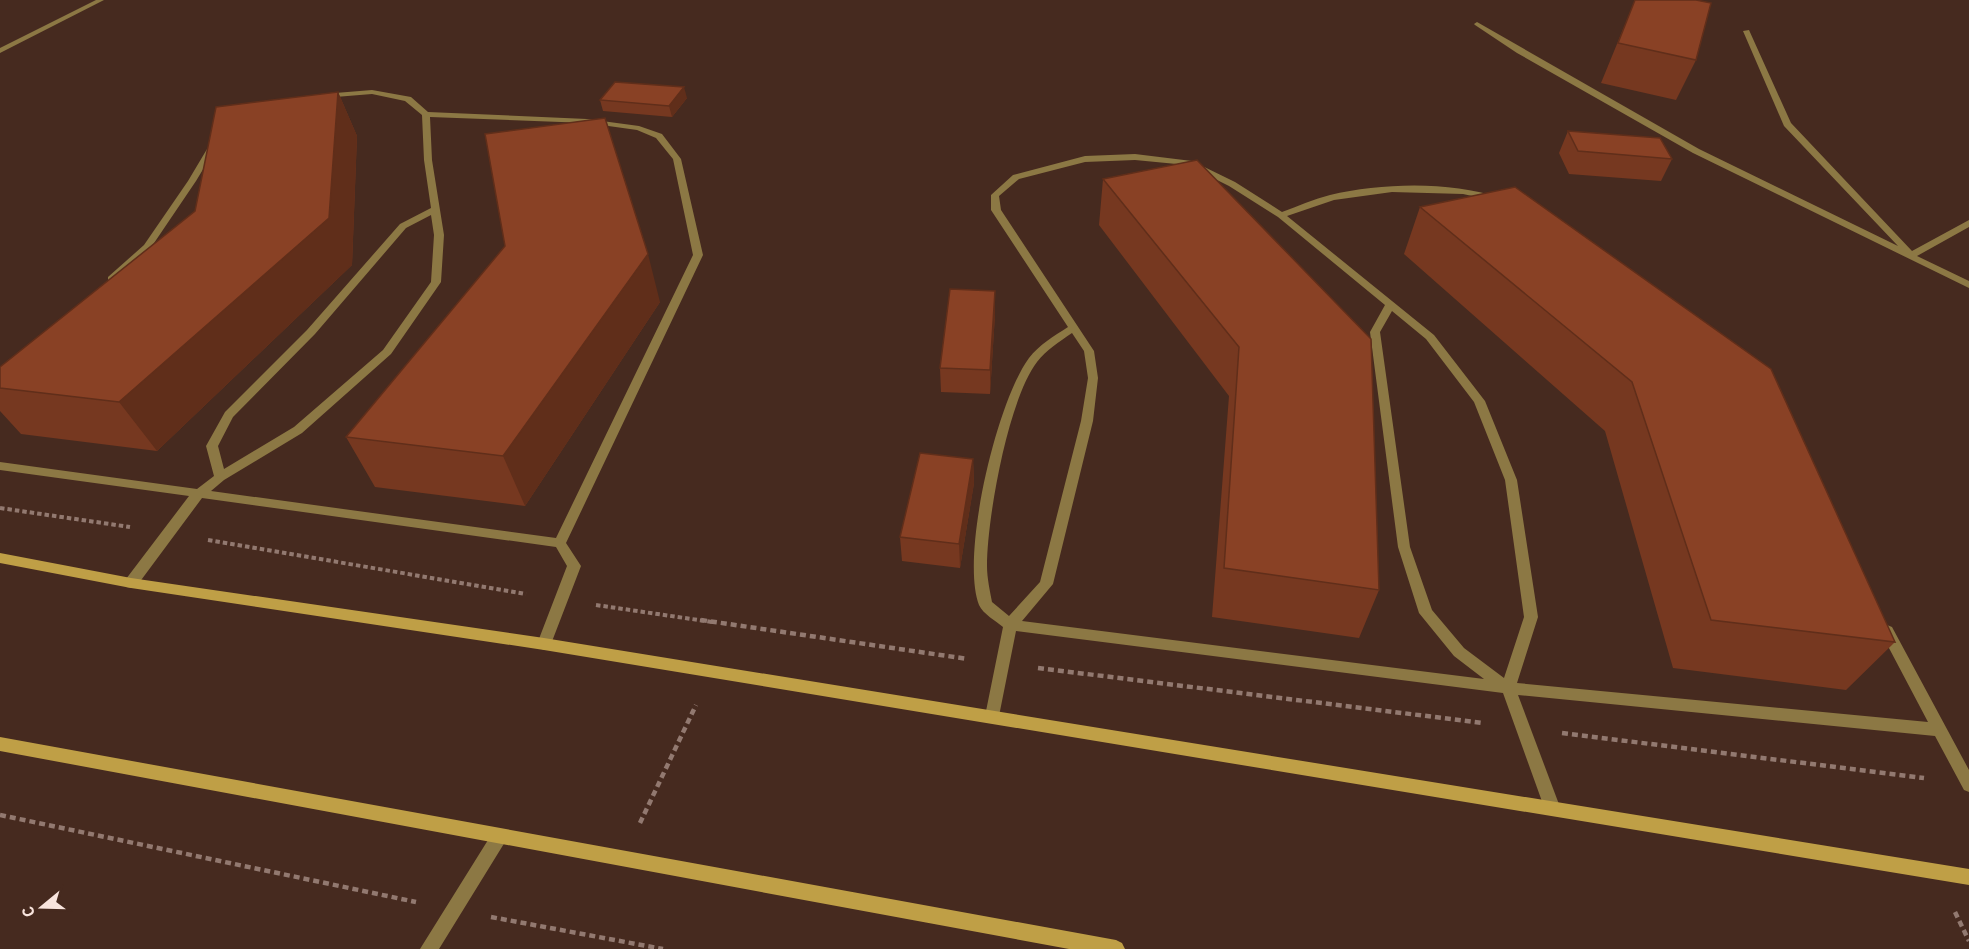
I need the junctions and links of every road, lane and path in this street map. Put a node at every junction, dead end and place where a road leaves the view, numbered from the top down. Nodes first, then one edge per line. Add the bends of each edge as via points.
1 (101, 0) edge
2 (1477, 24) dead end
3 (1747, 31) dead end
4 (0, 51) edge
5 (310, 97) edge
6 (426, 114) junction
7 (221, 136) edge
8 (1504, 204) edge
9 (435, 209) junction
10 (1281, 215) junction
11 (1969, 223) edge
12 (1911, 255) junction
13 (105, 285) edge
14 (1969, 285) edge
15 (1391, 304) junction
16 (1074, 327) junction
17 (0, 466) edge
18 (220, 477) junction
19 (198, 494) junction
20 (560, 543) junction
21 (0, 558) edge
22 (131, 583) junction
23 (1010, 625) junction
24 (1884, 625) edge
25 (544, 644) junction
26 (712, 671) junction
27 (1508, 688) junction
28 (992, 716) junction
29 (1939, 730) junction
30 (0, 744) edge
31 (1969, 785) edge
32 (1552, 807) junction
33 (0, 815) edge
34 (499, 837) junction
35 (623, 859) junction
36 (1969, 877) edge
37 (454, 909) junction
38 (1052, 944) edge
39 (429, 949) edge
40 (663, 949) edge
41 (1116, 949) edge

1 - 4 street
2 - 12 street via 1696,151
3 - 12 street via 1787,124
5 - 6 street via 372,92 408,99
6 - 9 street
6 - 20 street via 587,121 639,128 659,136 677,159 698,255
7 - 13 street via 147,247
8 - 10 street via 1484,194 1390,190 1334,196
9 - 18 street via 403,226 310,332 229,415 212,446
9 - 18 street via 439,235 436,282 387,352 298,430
10 - 15 street
10 - 16 street via 1189,163 1135,157 1085,159 1016,177 995,195 996,210
11 - 12 street
12 - 14 street
15 - 27 street via 1430,337 1479,401 1511,480 1531,617
15 - 27 street via 1376,332 1404,547 1426,613 1459,652
16 - 23 street via 1089,351 1093,378 1086,421 1046,584
16 - 23 street via 1029,365 1002,441 985,517 980,569 986,605
17 - 19 street
18 - 19 street
19 - 20 street
19 - 22 street
20 - 25 street via 574,566
21 - 22 street
22 - 25 street
23 - 27 street
23 - 28 street
24 - 29 street
25 - 26 street
26 - 28 street
26 - 35 path
27 - 29 street
27 - 32 street
28 - 32 street
29 - 31 street
30 - 34 street
32 - 36 street
33 - 37 path
34 - 35 street
34 - 37 street
35 - 38 street
37 - 39 street
37 - 40 path
38 - 41 street

